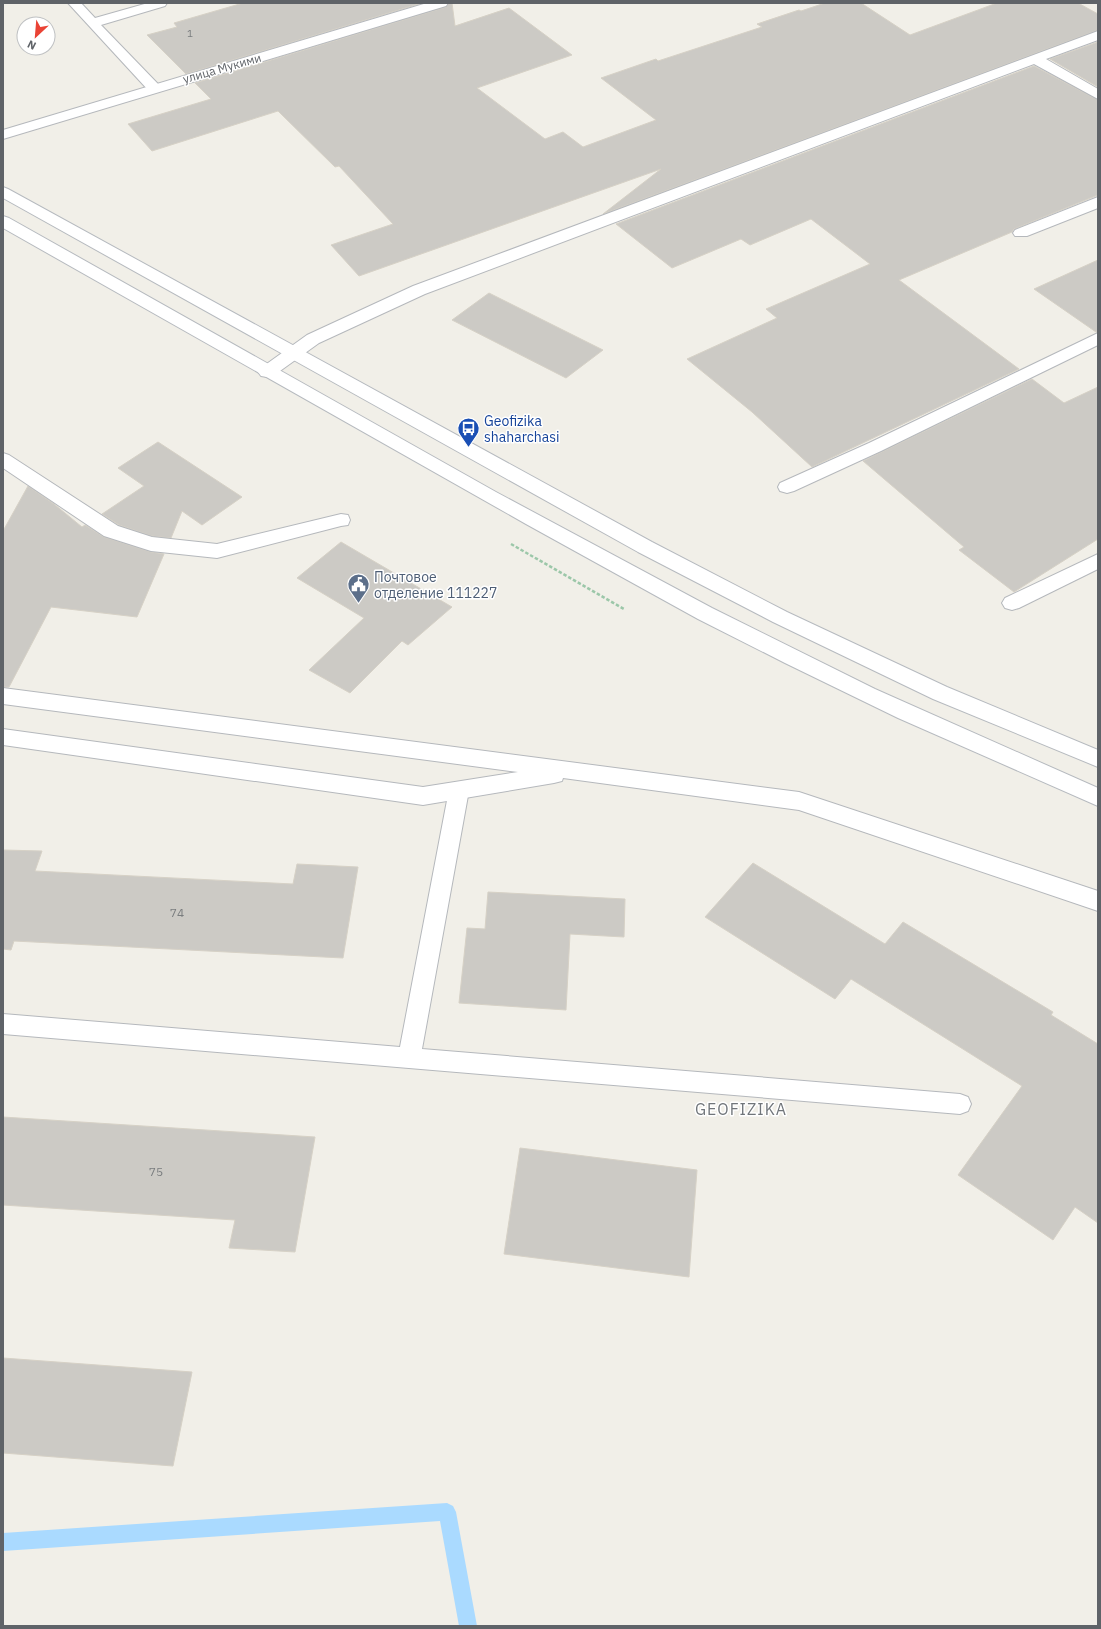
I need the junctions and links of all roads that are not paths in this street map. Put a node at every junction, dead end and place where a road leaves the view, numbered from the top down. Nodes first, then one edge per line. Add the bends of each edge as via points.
1 (74, 3) edge
2 (161, 3) edge
3 (441, 3) edge
4 (93, 23) junction
5 (1098, 35) edge
6 (1036, 59) junction
7 (154, 88) junction
8 (1098, 95) edge
9 (3, 135) edge
10 (3, 192) edge
11 (1098, 202) edge
12 (3, 221) edge
13 (1021, 234) dead end
14 (1098, 338) edge
15 (294, 352) junction
16 (267, 372) junction
17 (3, 459) edge
18 (787, 487) dead end
19 (341, 520) dead end
20 (1098, 561) edge
21 (1012, 603) dead end
22 (3, 696) edge
23 (3, 737) edge
24 (1098, 759) edge
25 (576, 771) junction
26 (459, 790) junction
27 (1098, 797) edge
28 (1098, 901) edge
29 (3, 1024) edge
30 (410, 1058) junction
31 (960, 1104) dead end

1 - 4 lane
2 - 4 lane
3 - 7 street, улица Мукими
4 - 7 lane
5 - 6 street
6 - 8 street
6 - 15 street via 419,290 313,339
7 - 9 street, улица Мукими
10 - 15 street
11 - 13 street
12 - 16 street
14 - 18 street
15 - 16 street
15 - 24 street via 646,547 780,618 940,693
16 - 27 street via 639,578 790,658 964,740
17 - 19 street via 111,531 151,544 217,551
20 - 21 street
22 - 25 street
23 - 26 street via 423,796
25 - 26 street
25 - 28 street via 799,801
26 - 30 lane
29 - 30 lane
30 - 31 lane

